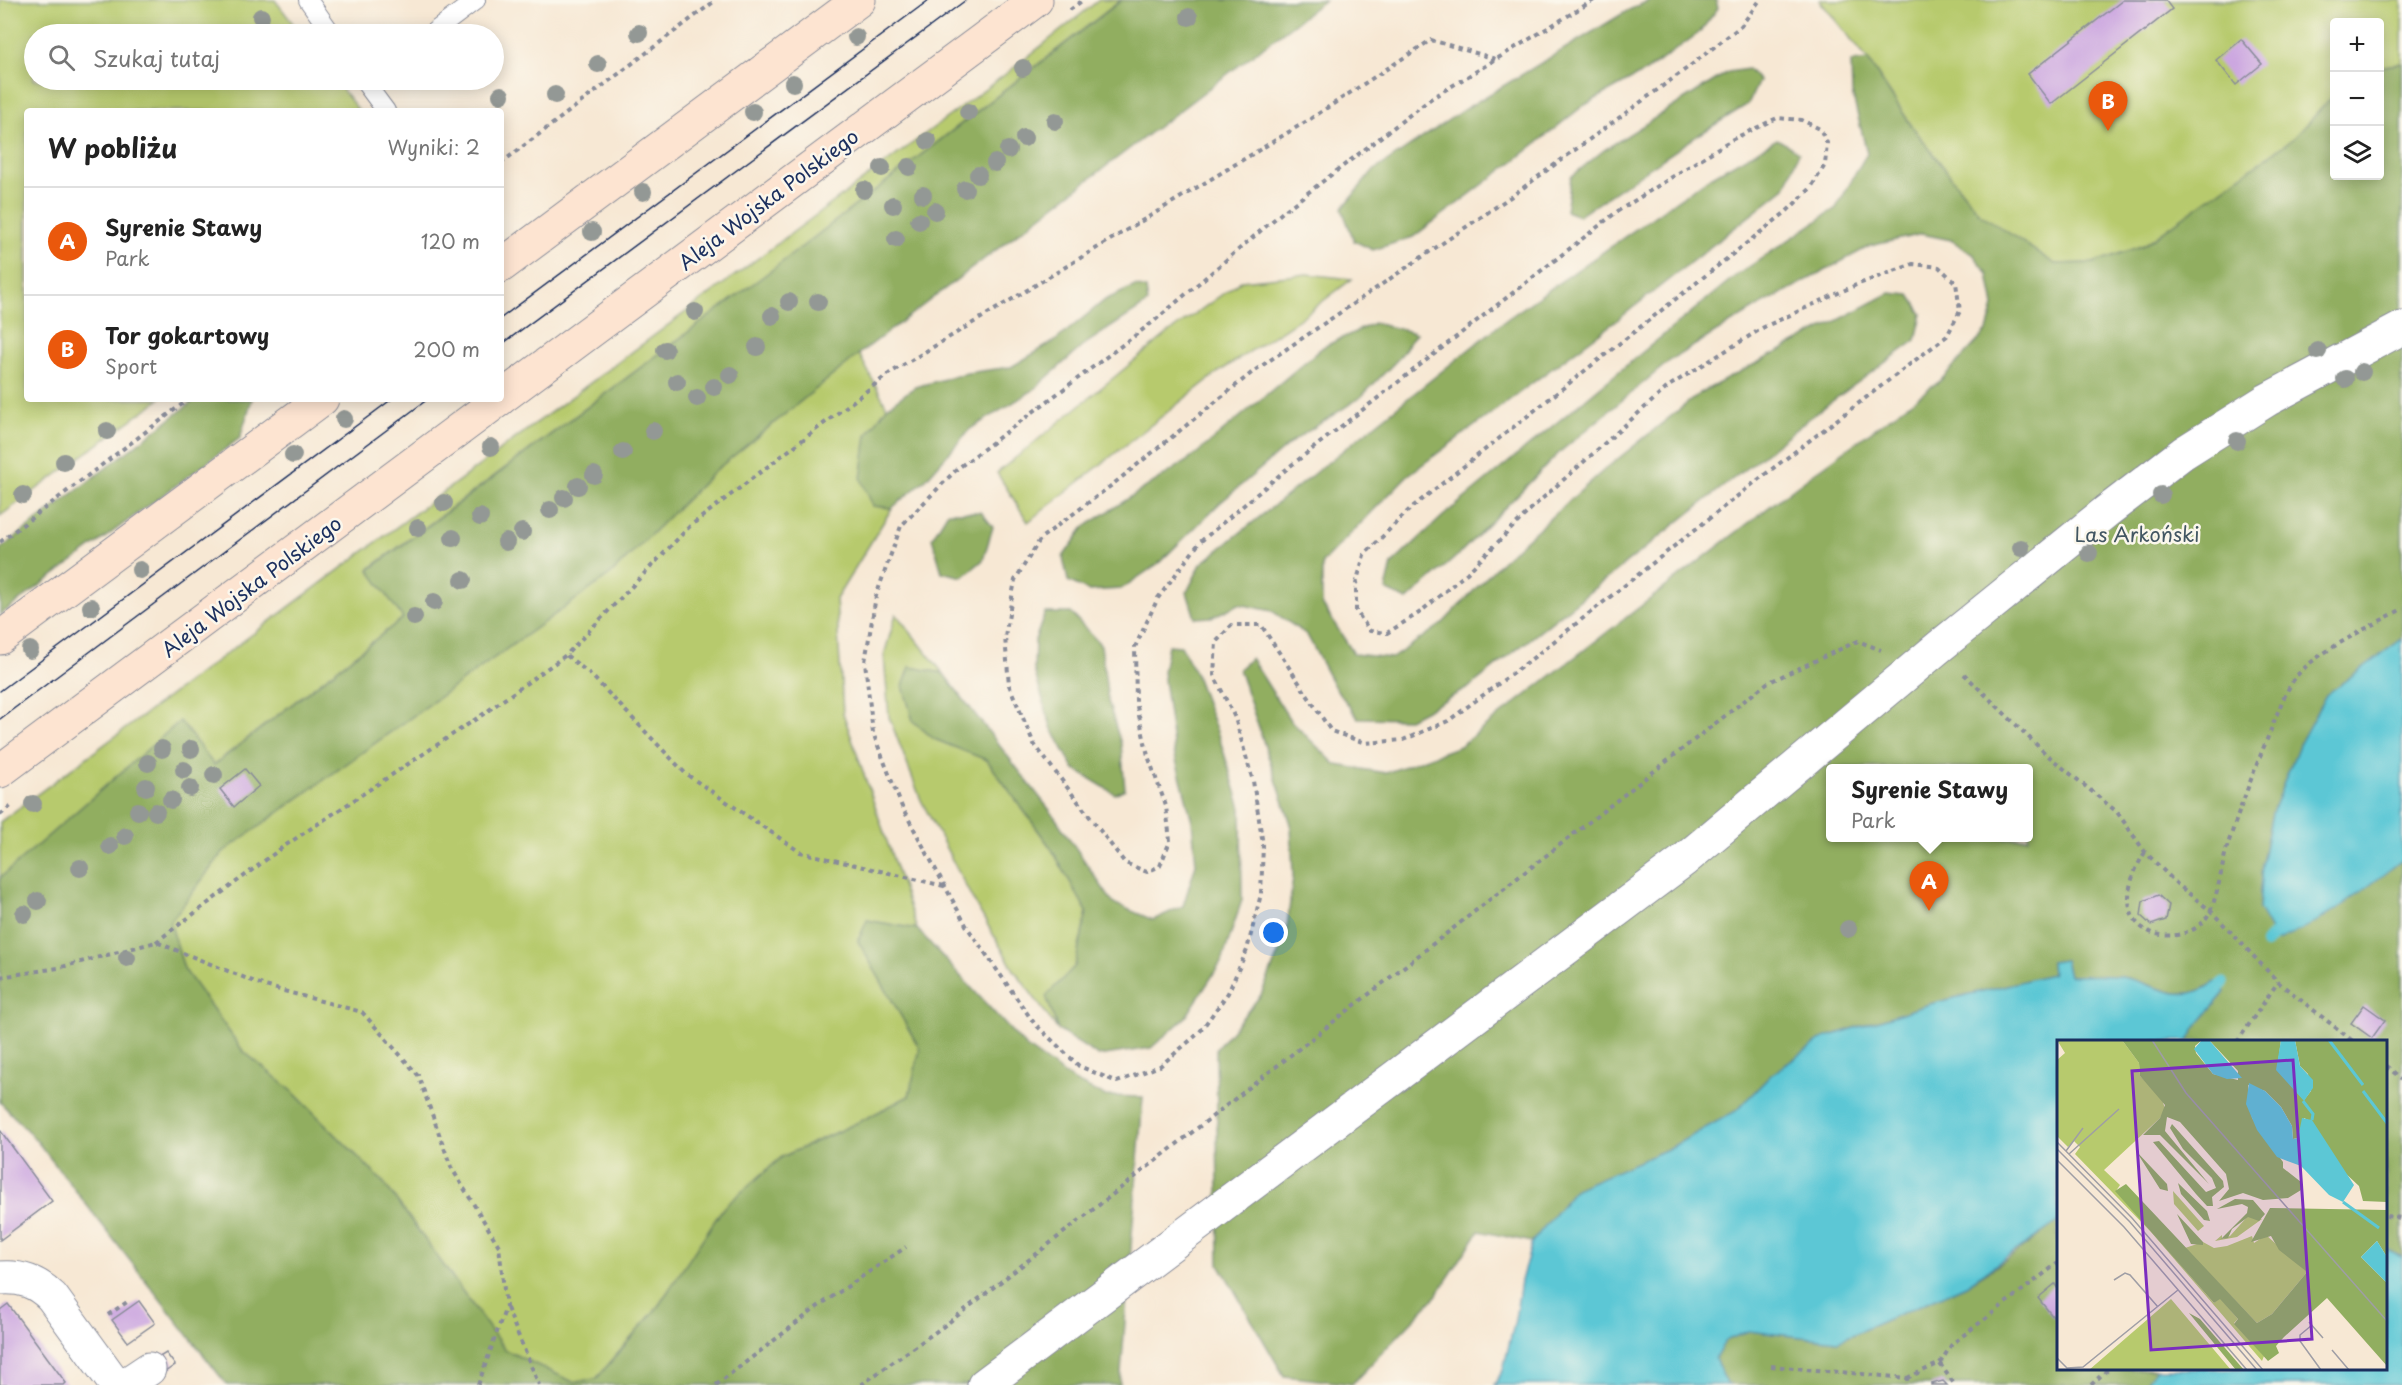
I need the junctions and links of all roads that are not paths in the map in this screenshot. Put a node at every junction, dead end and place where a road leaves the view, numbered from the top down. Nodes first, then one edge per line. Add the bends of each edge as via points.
1 (308, 0) edge
2 (476, 0) edge
3 (859, 0) edge
4 (1036, 0) edge
5 (325, 24) edge
6 (444, 24) edge
7 (373, 90) edge
8 (384, 108) edge
9 (504, 264) edge
10 (2402, 328) edge
11 (504, 397) edge
12 (318, 402) edge
13 (497, 402) edge
14 (0, 638) edge
15 (0, 771) edge
16 (0, 1278) edge
17 (116, 1385) edge
18 (984, 1385) edge

1 - 5 lane
2 - 6 lane
3 - 9 main road
4 - 11 main road, Aleja Wojska Polskiego
7 - 8 lane
10 - 18 street via 2267,400 2184,453 2107,511 1683,861
12 - 14 main road
13 - 15 main road, Aleja Wojska Polskiego
16 - 17 street via 40,1285

